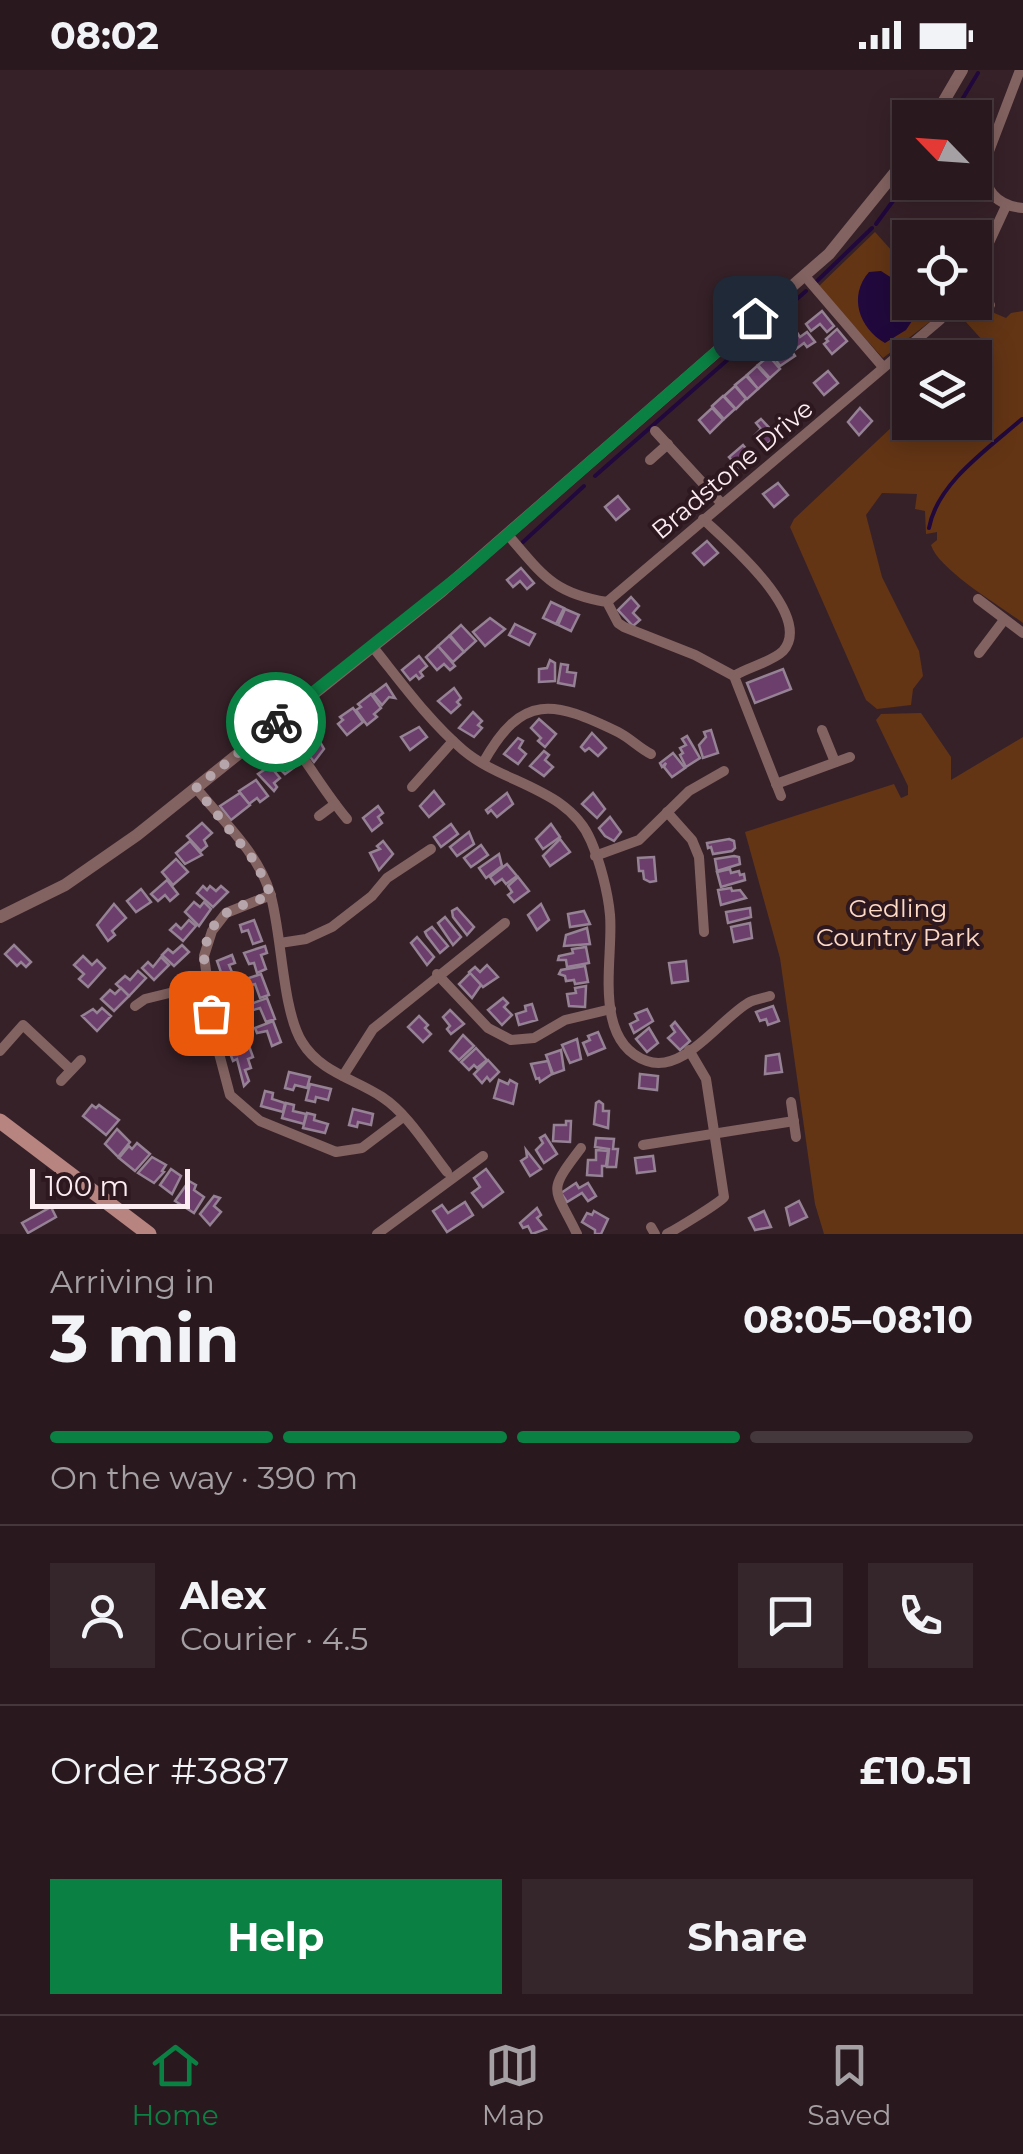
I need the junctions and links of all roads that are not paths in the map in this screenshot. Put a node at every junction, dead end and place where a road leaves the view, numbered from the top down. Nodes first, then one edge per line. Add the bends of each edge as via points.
1 (962, 70) edge
2 (1020, 70) edge
3 (944, 100) edge
4 (892, 176) edge
5 (1006, 206) junction
6 (1023, 208) edge
7 (992, 236) edge
8 (804, 275) junction
9 (940, 320) dead end
10 (883, 367) junction
11 (655, 430) dead end
12 (668, 444) junction
13 (650, 460) dead end
14 (722, 504) junction
15 (702, 519) junction
16 (508, 535) junction
17 (978, 599) dead end
18 (607, 602) junction
19 (1004, 620) junction
20 (1023, 634) edge
21 (372, 646) junction
22 (979, 653) dead end
23 (734, 676) junction
24 (276, 723) junction
25 (822, 730) dead end
26 (454, 741) junction
27 (642, 754) dead end
28 (850, 756) dead end
29 (835, 762) junction
30 (414, 763) dead end
31 (483, 764) junction
32 (724, 771) dead end
33 (422, 773) junction
34 (699, 784) junction
35 (776, 784) junction
36 (412, 787) dead end
37 (196, 788) junction
38 (781, 796) dead end
39 (709, 797) dead end
40 (335, 804) junction
41 (667, 812) junction
42 (319, 816) dead end
43 (347, 819) dead end
44 (431, 849) dead end
45 (595, 856) junction
46 (271, 895) junction
47 (0, 917) edge
48 (705, 918) junction
49 (720, 918) dead end
50 (504, 922) dead end
51 (493, 931) junction
52 (704, 932) dead end
53 (502, 941) dead end
54 (280, 942) junction
55 (437, 974) junction
56 (206, 984) junction
57 (770, 996) dead end
58 (145, 999) junction
59 (134, 1006) dead end
60 (611, 1009) junction
61 (153, 1011) dead end
62 (518, 1041) junction
63 (690, 1050) junction
64 (0, 1051) edge
65 (519, 1056) dead end
66 (81, 1060) dead end
67 (71, 1070) junction
68 (342, 1076) junction
69 (61, 1081) dead end
70 (791, 1102) dead end
71 (402, 1117) junction
72 (0, 1121) edge
73 (794, 1121) junction
74 (716, 1132) junction
75 (796, 1138) dead end
76 (662, 1142) junction
77 (643, 1145) dead end
78 (581, 1148) dead end
79 (483, 1156) dead end
80 (665, 1158) dead end
81 (571, 1161) junction
82 (582, 1170) dead end
83 (447, 1172) dead end
84 (148, 1234) edge
85 (377, 1234) edge
86 (577, 1234) edge
87 (667, 1234) edge

1 - 3 street
2 - 5 street via 983,167 987,188
4 - 8 street
5 - 6 street
5 - 7 street
8 - 10 street
8 - 16 street
9 - 10 street, Bradstone Drive
10 - 14 street, Bradstone Drive
11 - 12 street
12 - 13 street
12 - 14 street
14 - 15 street, Bradstone Drive
15 - 18 street, Bradstone Drive
15 - 23 street via 749,564 789,617 780,654
16 - 18 street via 546,580
16 - 21 street
17 - 19 street
18 - 23 street via 624,628
19 - 20 street
19 - 22 street
21 - 24 street
21 - 26 street
23 - 35 street
24 - 37 street
24 - 40 street
25 - 29 street
26 - 31 street
26 - 33 street
27 - 31 street via 623,734 578,712 542,708 506,732
28 - 29 street
29 - 35 street
30 - 33 street
31 - 45 street via 572,811
32 - 34 street
33 - 36 street
34 - 39 street
34 - 41 street
35 - 38 street
37 - 46 street via 256,863
37 - 47 street via 65,885
40 - 42 street
40 - 43 street
41 - 45 street via 639,840
41 - 48 street via 700,857
44 - 54 street via 425,862 387,878 322,934
45 - 60 street via 610,915
46 - 54 street
46 - 56 street via 219,920 204,956
48 - 49 street
48 - 52 street
50 - 51 street
51 - 53 street
51 - 55 street
54 - 68 street via 297,1033 316,1060
55 - 62 street via 488,1028
55 - 68 street via 373,1029
56 - 58 street
56 - 71 street via 227,1088 260,1120 344,1152 378,1139
57 - 63 street via 745,998
58 - 59 street
58 - 61 street
60 - 62 street
60 - 63 street via 636,1056 669,1063
62 - 65 street
63 - 74 street via 706,1079
64 - 67 street via 23,1026
66 - 67 street
67 - 69 street
68 - 71 street via 381,1096
70 - 73 street
71 - 83 street
72 - 84 main road
73 - 74 street
73 - 75 street
74 - 76 street
74 - 87 street via 724,1198
76 - 77 street
76 - 80 street
78 - 81 street
79 - 85 street
81 - 82 street
81 - 86 street via 556,1193

